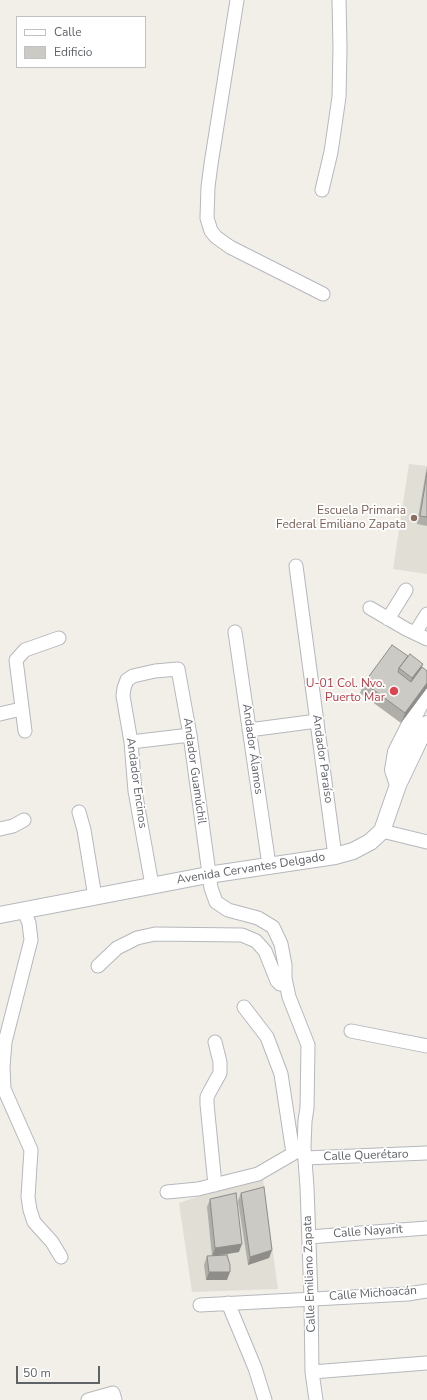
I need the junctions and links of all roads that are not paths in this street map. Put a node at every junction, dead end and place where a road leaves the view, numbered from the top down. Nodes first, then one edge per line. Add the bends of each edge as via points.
1 (237, 0) edge
2 (339, 0) edge
3 (322, 190) dead end
4 (323, 294) dead end
5 (296, 566) dead end
6 (406, 590) dead end
7 (370, 608) dead end
8 (427, 614) edge
9 (388, 619) junction
10 (235, 632) dead end
11 (415, 633) junction
12 (59, 638) dead end
13 (427, 639) edge
14 (127, 680) joint
15 (427, 695) edge
16 (21, 709) junction
17 (0, 714) edge
18 (317, 721) junction
19 (421, 724) edge
20 (249, 730) junction
21 (25, 731) dead end
22 (190, 735) junction
23 (131, 742) junction
24 (79, 812) dead end
25 (24, 820) dead end
26 (0, 829) edge
27 (382, 831) junction
28 (425, 839) edge
29 (335, 856) junction
30 (269, 865) junction
31 (208, 874) junction
32 (152, 885) junction
33 (96, 897) junction
34 (24, 911) junction
35 (0, 915) edge
36 (98, 966) dead end
37 (286, 984) junction
38 (244, 1007) dead end
39 (351, 1030) dead end
40 (215, 1042) dead end
41 (427, 1046) edge
42 (301, 1153) junction
43 (427, 1153) edge
44 (215, 1185) junction
45 (167, 1192) dead end
46 (427, 1228) edge
47 (309, 1236) junction
48 (61, 1257) dead end
49 (427, 1291) edge
50 (312, 1298) junction
51 (228, 1304) junction
52 (200, 1305) dead end
53 (427, 1363) edge
54 (312, 1372) junction
55 (88, 1400) edge
56 (115, 1400) edge
57 (265, 1400) edge
58 (316, 1400) edge

1 - 4 street via 211,164 207,218 211,231 230,247
2 - 3 street via 338,97 331,152
5 - 18 street, Andador Paraíso
6 - 9 street
7 - 9 street
8 - 11 street
9 - 11 street
10 - 20 street, Andador Álamos
11 - 13 street
12 - 16 street via 25,650 16,660
14 - 22 street, Andador Guamúchil via 133,676 178,669
14 - 23 street, Andador Encinos via 123,696
15 - 19 street via 421,702
16 - 17 street
16 - 21 street
18 - 20 street
18 - 29 street, Andador Paraíso
19 - 27 street via 396,752 393,770 398,785
20 - 30 street, Andador Álamos
22 - 23 street
22 - 31 street, Andador Guamúchil
23 - 32 street, Andador Encinos via 135,791
24 - 33 street
25 - 26 street
27 - 28 street
27 - 29 street, Avenida Cervantes Delgado via 370,842 353,851
29 - 30 street, Avenida Cervantes Delgado
30 - 31 street, Avenida Cervantes Delgado
31 - 32 street, Avenida Cervantes Delgado
31 - 37 street, Andador Guamúchil via 216,902 228,910 258,918 273,927 281,944
32 - 33 street, Avenida Cervantes Delgado
33 - 34 street, Avenida Cervantes Delgado
34 - 35 street, Avenida Cervantes Delgado
34 - 48 street via 29,923 31,940 5,1042 4,1088 31,1150 28,1197 34,1222 52,1242
36 - 37 street via 117,948 137,938 155,934 242,935 256,941 265,951 277,981
37 - 42 street via 308,1045 308,1108
38 - 42 street via 267,1037 281,1074
39 - 41 street
40 - 44 street via 220,1073 207,1097
42 - 43 street, Calle Querétaro
42 - 44 street via 258,1174
42 - 47 street, Calle Emiliano Zapata
44 - 45 street
46 - 47 street, Calle Nayarit
47 - 50 street, Calle Emiliano Zapata
49 - 50 street, Calle Michoacán
50 - 51 street, Calle Michoacán
50 - 54 street, Calle Emiliano Zapata
51 - 52 street, Calle Michoacán
51 - 57 street via 255,1368
53 - 54 street
54 - 58 street, Calle Emiliano Zapata
55 - 56 street via 113,1393

